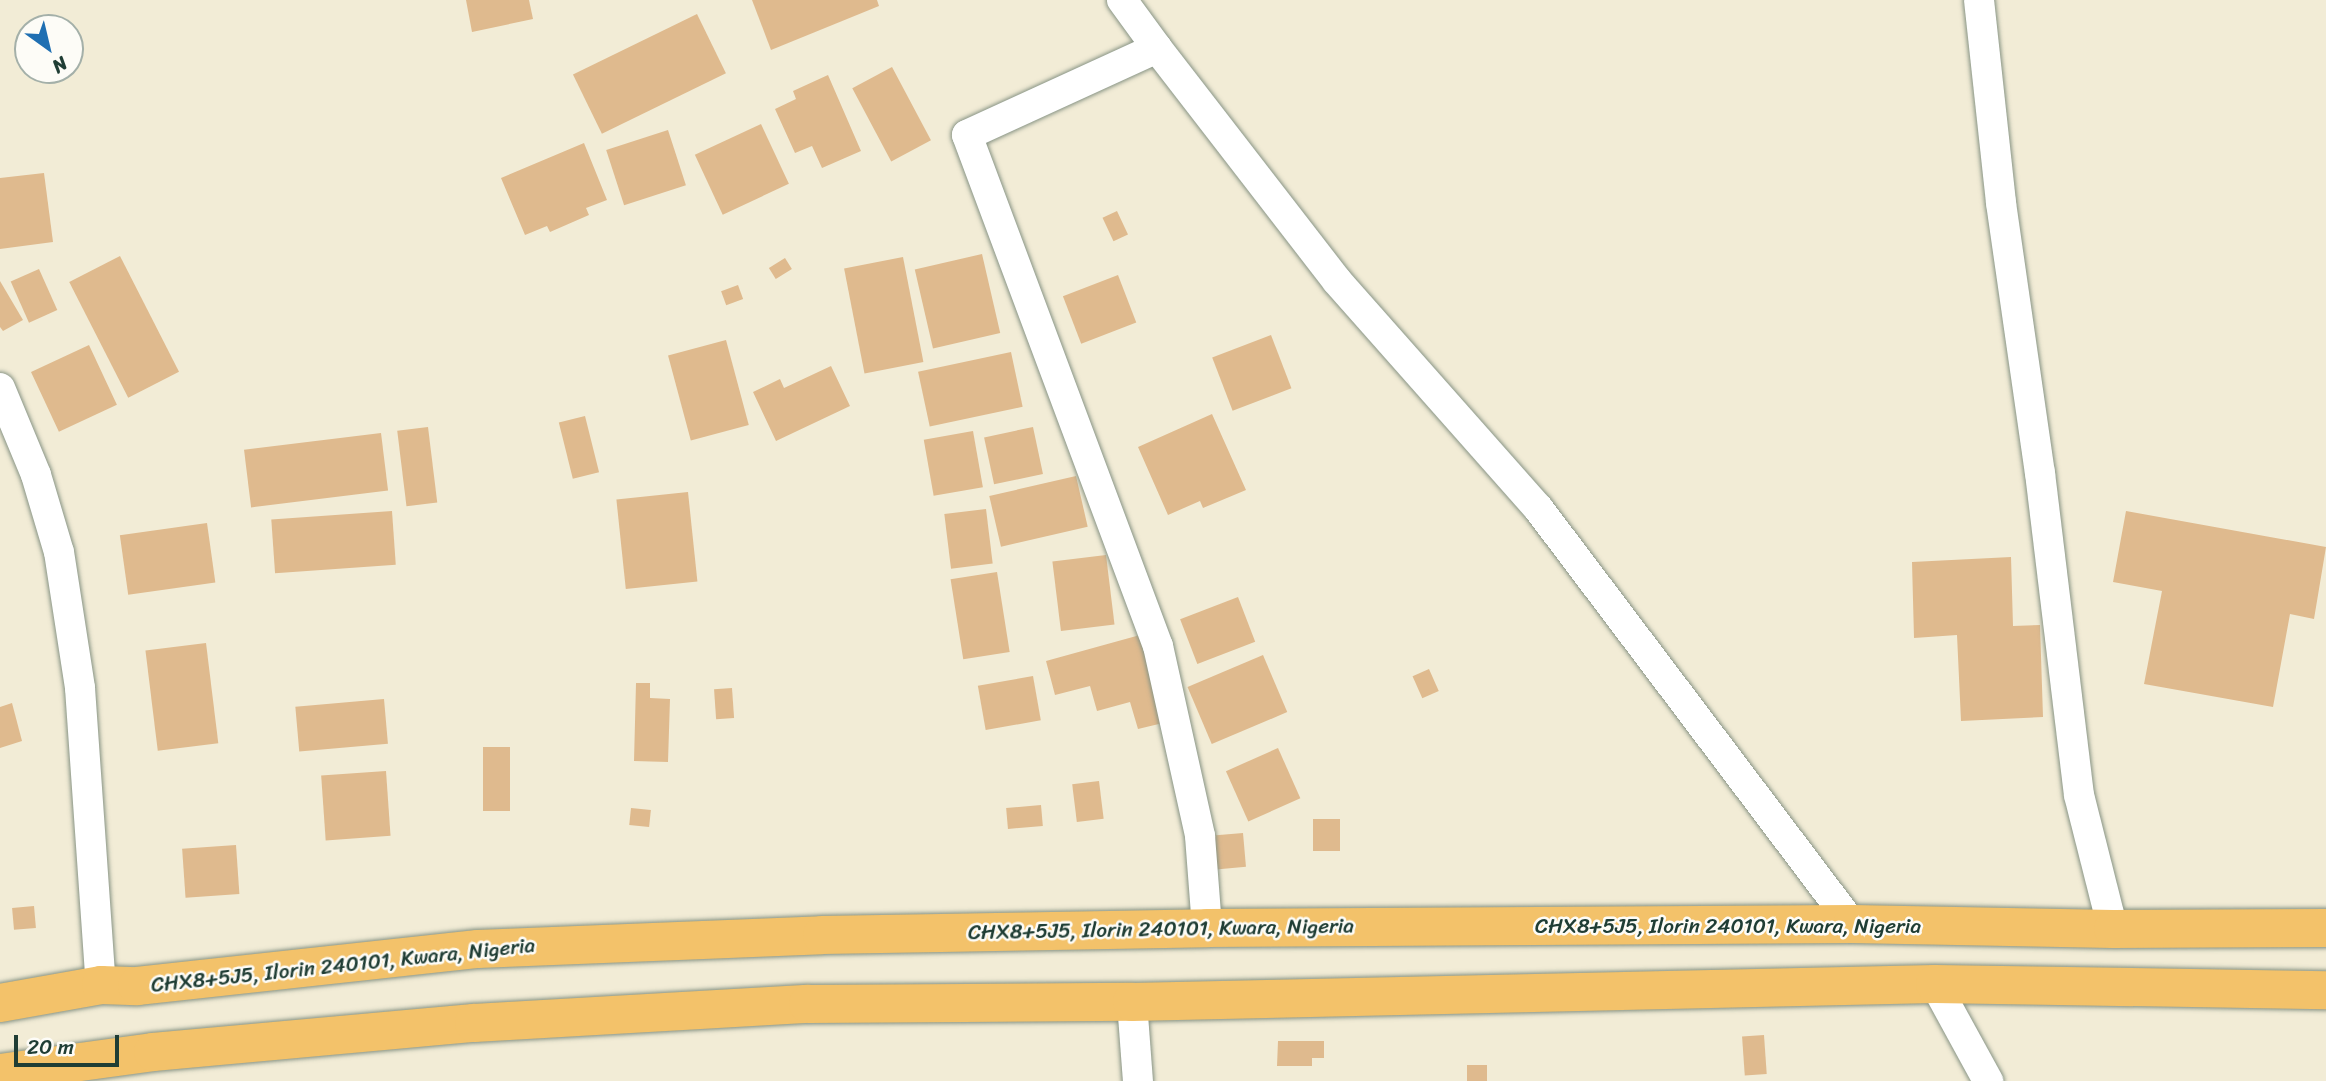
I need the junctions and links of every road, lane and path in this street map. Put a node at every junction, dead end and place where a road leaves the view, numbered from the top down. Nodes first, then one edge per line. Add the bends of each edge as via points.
1 (1122, 0) edge
2 (1979, 0) edge
3 (1157, 48) junction
4 (0, 388) edge
5 (1852, 924) junction
6 (1207, 928) junction
7 (2326, 928) edge
8 (2113, 929) junction
9 (1935, 984) junction
10 (101, 985) junction
11 (2326, 990) edge
12 (1132, 1002) junction
13 (0, 1003) edge
14 (0, 1073) edge
15 (1138, 1081) edge
16 (1988, 1081) edge

1 - 3 street
2 - 8 street via 2001,203 2079,794
3 - 5 street via 1337,281 1538,508
3 - 6 street via 967,135 1158,646 1200,836
4 - 10 street via 37,475 59,552 80,688
5 - 6 main road, CHX8+5J5, Ilorin 240101, Kwara, Nigeria
5 - 8 main road, CHX8+5J5, Ilorin 240101, Kwara, Nigeria
6 - 10 main road, CHX8+5J5, Ilorin 240101, Kwara, Nigeria via 822,935 478,948 137,986
7 - 8 main road, CHX8+5J5, Ilorin 240101, Kwara, Nigeria
9 - 11 main road
9 - 12 main road
9 - 16 street
10 - 13 main road, CHX8+5J5, Ilorin 240101, Kwara, Nigeria
12 - 14 main road via 808,1003 474,1023 153,1052
12 - 15 street

